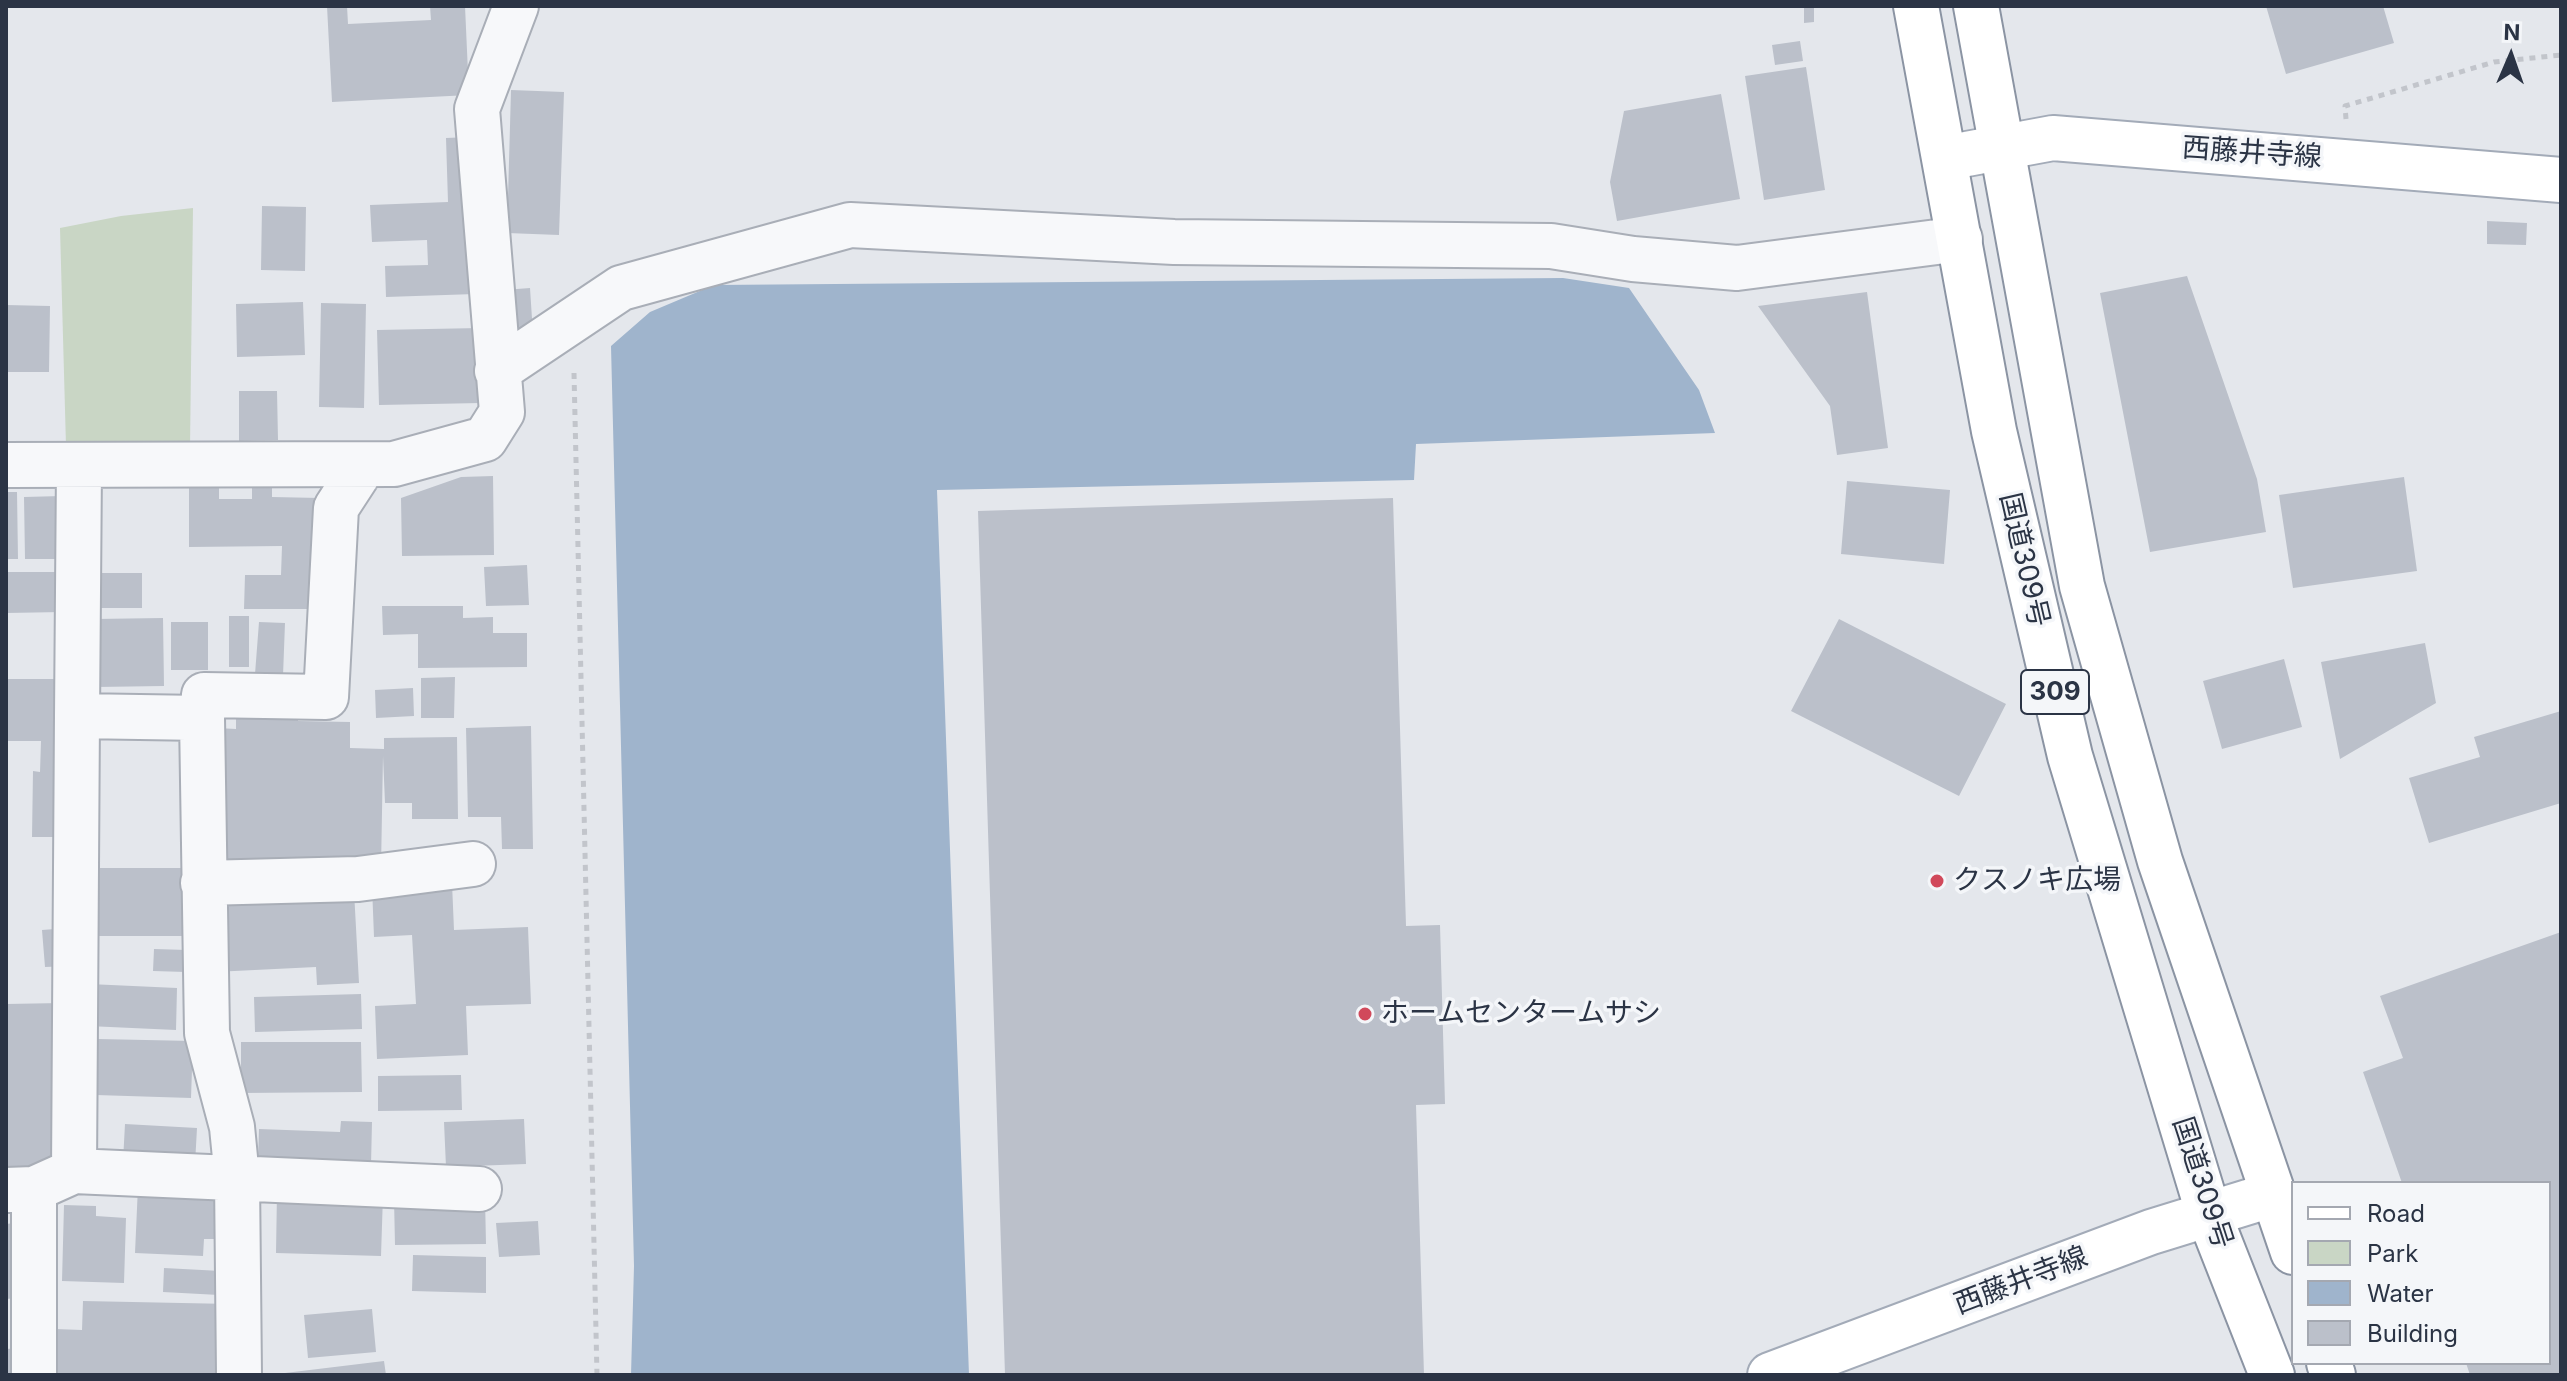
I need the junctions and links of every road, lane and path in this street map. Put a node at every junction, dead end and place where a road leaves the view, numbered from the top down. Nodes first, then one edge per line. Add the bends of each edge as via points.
1 (516, 6) edge
2 (1916, 6) edge
3 (1976, 6) edge
4 (2561, 55) edge
5 (2346, 123) dead end
6 (2004, 147) junction
7 (1945, 158) junction
8 (2561, 180) edge
9 (1960, 239) junction
10 (573, 320) junction
11 (497, 371) junction
12 (6, 465) edge
13 (364, 465) junction
14 (79, 466) junction
15 (77, 716) junction
16 (202, 718) junction
17 (473, 864) dead end
18 (203, 883) junction
19 (74, 1171) junction
20 (237, 1178) junction
21 (479, 1189) dead end
22 (20, 1190) edge
23 (2274, 1194) junction
24 (2209, 1215) junction
25 (2291, 1246) edge
26 (34, 1375) edge
27 (239, 1375) edge
28 (597, 1375) edge
29 (1770, 1375) edge
30 (2272, 1375) edge

1 - 11 street via 477,109
2 - 7 main road, 国道309号 / 309
3 - 6 main road, 国道309号 / 309
4 - 5 path via 2494,62 2345,106
6 - 7 main road, 西藤井寺線
6 - 8 main road, 西藤井寺線 via 2053,138
6 - 23 main road, 国道309号 / 309 via 2082,586 2160,861
7 - 9 main road, 国道309号 / 309
9 - 10 street via 1737,268 1551,246 1174,242 850,225 621,288
9 - 24 main road, 国道309号 / 309 via 1994,431 2070,756
10 - 11 street
10 - 28 path
11 - 13 street via 502,412 485,439 394,464
12 - 14 street
13 - 14 street
13 - 16 street via 336,508 326,697 204,695
14 - 15 street
15 - 16 street
15 - 19 street
16 - 18 street
17 - 18 street via 358,879
18 - 20 street via 207,1033 232,1127
19 - 20 street
19 - 22 street
20 - 21 street
20 - 27 street
22 - 26 street
23 - 24 main road, 西藤井寺線
23 - 25 main road, 国道309号 / 309
24 - 29 main road, 西藤井寺線
24 - 30 main road, 国道309号 / 309

